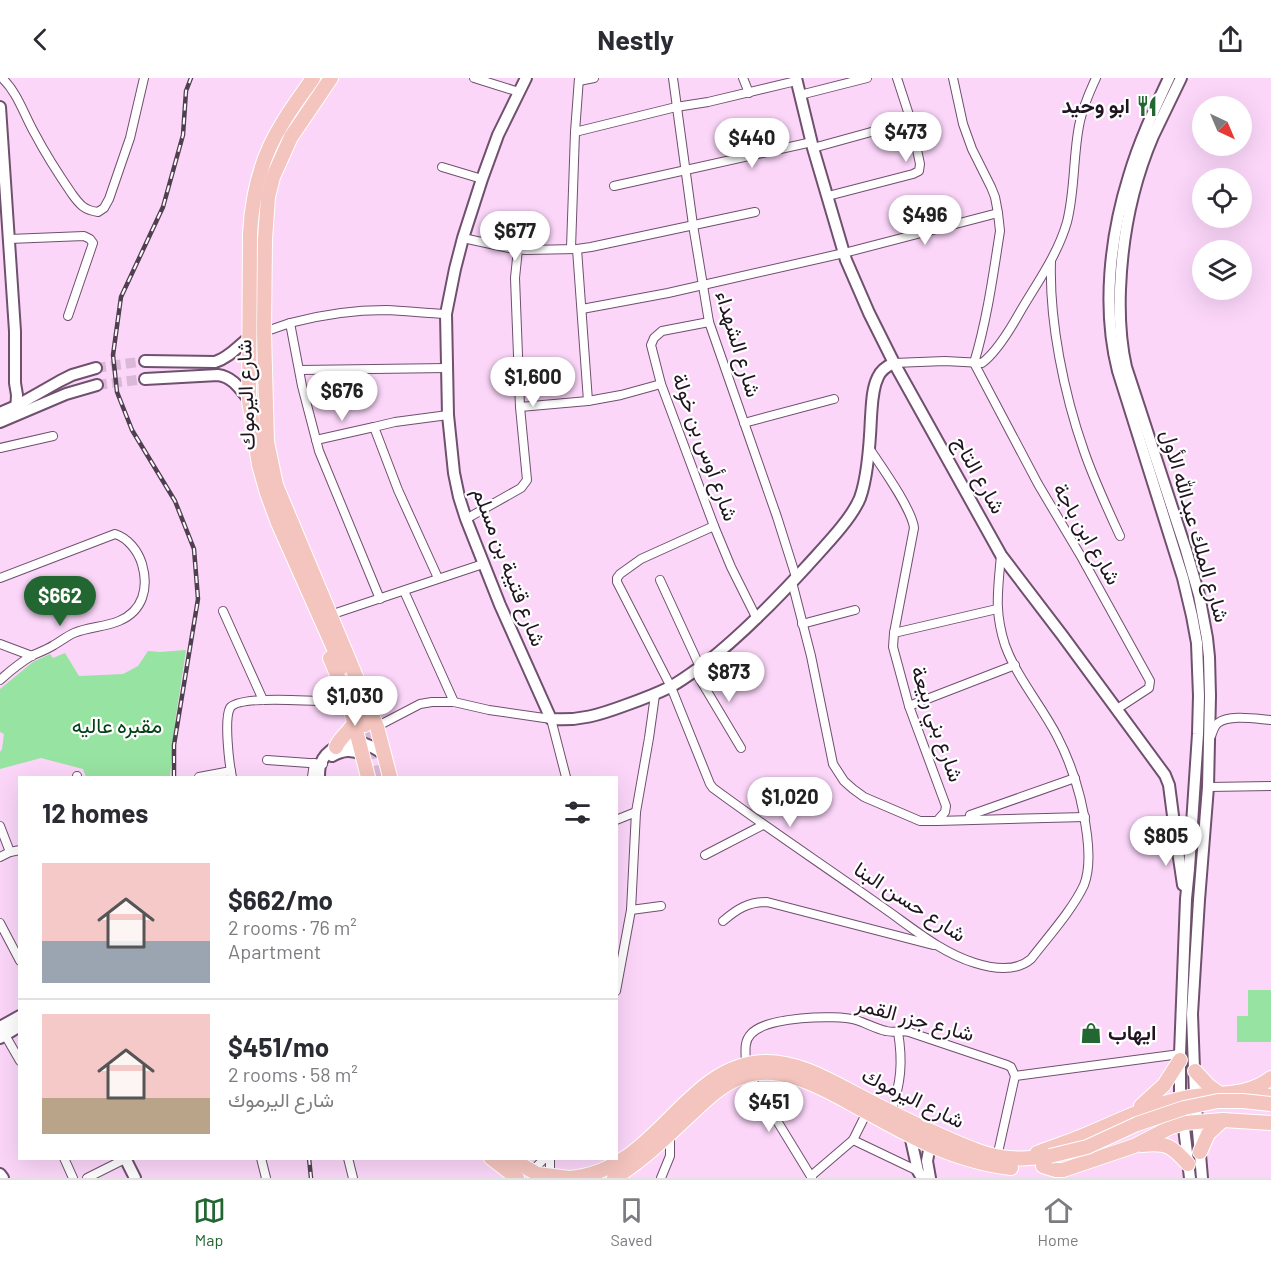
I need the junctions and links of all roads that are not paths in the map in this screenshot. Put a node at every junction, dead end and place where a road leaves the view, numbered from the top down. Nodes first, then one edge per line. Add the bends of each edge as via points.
1 (2, 78) edge
2 (144, 78) edge
3 (313, 78) edge
4 (332, 78) edge
5 (474, 78) edge
6 (526, 78) edge
7 (594, 78) edge
8 (673, 78) edge
9 (743, 78) edge
10 (867, 78) edge
11 (897, 78) edge
12 (953, 78) edge
13 (1096, 78) edge
14 (1169, 78) edge
15 (1181, 78) edge
16 (579, 80) edge
17 (796, 80) edge
18 (519, 92) junction
19 (749, 93) junction
20 (800, 95) junction
21 (0, 107) edge
22 (676, 107) junction
23 (911, 121) junction
24 (575, 132) junction
25 (813, 145) junction
26 (442, 167) dead end
27 (686, 170) junction
28 (482, 178) junction
29 (614, 186) dead end
30 (828, 196) junction
31 (755, 212) dead end
32 (998, 213) junction
33 (693, 225) junction
34 (464, 238) junction
35 (9, 239) junction
36 (574, 248) junction
37 (518, 249) junction
38 (844, 253) junction
39 (1051, 261) junction
40 (702, 285) junction
41 (582, 309) junction
42 (446, 314) junction
43 (68, 316) dead end
44 (709, 322) junction
45 (290, 323) junction
46 (264, 332) junction
47 (250, 336) junction
48 (145, 361) tunnel mouth
49 (894, 363) junction
50 (974, 363) junction
51 (96, 368) tunnel mouth
52 (447, 368) junction
53 (300, 370) junction
54 (145, 379) tunnel mouth
55 (661, 384) junction
56 (97, 385) tunnel mouth
57 (834, 399) dead end
58 (249, 400) junction
59 (588, 401) junction
60 (520, 407) junction
61 (9, 413) edge
62 (448, 415) junction
63 (744, 423) junction
64 (374, 427) junction
65 (53, 436) dead end
66 (316, 440) junction
67 (0, 448) edge
68 (869, 448) junction
69 (466, 519) junction
70 (278, 523) junction
71 (714, 526) junction
72 (1120, 536) dead end
73 (1001, 555) junction
74 (483, 564) junction
75 (0, 578) edge
76 (438, 579) junction
77 (794, 579) junction
78 (660, 580) dead end
79 (404, 591) junction
80 (380, 599) junction
81 (997, 609) junction
82 (855, 610) dead end
83 (223, 611) dead end
84 (330, 615) junction
85 (757, 620) junction
86 (802, 624) junction
87 (894, 633) junction
88 (0, 644) edge
89 (32, 656) junction
90 (1015, 665) junction
91 (698, 669) junction
92 (0, 680) edge
93 (671, 687) junction
94 (655, 695) junction
95 (263, 700) junction
96 (454, 702) junction
97 (349, 703) junction
98 (909, 706) junction
99 (1117, 709) junction
100 (551, 719) junction
101 (1271, 720) edge
102 (362, 733) junction
103 (1209, 740) junction
104 (336, 747) junction
105 (741, 748) dead end
106 (384, 754) junction
107 (267, 760) dead end
108 (319, 764) junction
109 (231, 774) edge
110 (210, 776) edge
111 (313, 776) edge
112 (320, 776) edge
113 (368, 776) edge
114 (390, 776) edge
115 (566, 776) edge
116 (1076, 778) junction
117 (1271, 786) edge
118 (1208, 787) junction
119 (636, 812) junction
120 (1085, 817) junction
121 (618, 818) edge
122 (937, 820) junction
123 (969, 820) junction
124 (763, 825) junction
125 (0, 826) edge
126 (1175, 831) junction
127 (1191, 836) junction
128 (1204, 840) junction
129 (18, 850) edge
130 (10, 852) junction
131 (705, 855) dead end
132 (0, 857) edge
133 (1186, 899) junction
134 (661, 906) dead end
135 (631, 910) junction
136 (723, 921) dead end
137 (0, 923) edge
138 (938, 946) junction
139 (16, 947) edge
140 (619, 958) edge
141 (18, 1018) edge
142 (18, 1027) edge
143 (898, 1032) junction
144 (2, 1033) edge
145 (1180, 1057) junction
146 (18, 1058) edge
147 (747, 1070) junction
148 (1195, 1071) junction
149 (1016, 1076) junction
150 (1271, 1078) edge
151 (1238, 1092) junction
152 (1220, 1094) junction
153 (1271, 1096) edge
154 (1181, 1099) junction
155 (1271, 1104) edge
156 (867, 1112) junction
157 (891, 1112) junction
158 (1133, 1113) junction
159 (1271, 1113) edge
160 (1223, 1120) junction
161 (1271, 1123) edge
162 (1184, 1124) junction
163 (669, 1134) junction
164 (910, 1135) junction
165 (853, 1140) junction
166 (930, 1145) junction
167 (1134, 1146) junction
168 (1200, 1152) junction
169 (997, 1157) junction
170 (1021, 1159) junction
171 (65, 1160) edge
172 (121, 1160) edge
173 (126, 1160) edge
174 (262, 1160) edge
175 (348, 1160) edge
176 (493, 1160) edge
177 (513, 1160) edge
178 (543, 1160) edge
179 (550, 1160) edge
180 (1049, 1162) junction
181 (1189, 1171) edge
182 (531, 1172) junction
183 (0, 1174) edge
184 (920, 1174) edge
185 (550, 1176) junction
186 (811, 1177) edge
187 (3, 1178) edge
188 (73, 1178) edge
189 (87, 1178) edge
190 (135, 1178) edge
191 (266, 1178) edge
192 (353, 1178) edge
193 (517, 1178) edge
194 (569, 1178) edge
195 (614, 1178) edge
196 (661, 1178) edge
197 (930, 1178) edge
198 (1202, 1178) edge

1 - 2 street via 72,195 88,211 98,212 109,199 130,138
3 - 47 highway, شارع اليرموك via 282,123 261,169 255,193 250,234
4 - 46 highway, شارع اليرموك via 291,137 273,177 265,220
5 - 18 street
6 - 18 street, شارع قتيبة بن مسلم
7 - 16 street
8 - 22 street, شارع الشهداء
9 - 19 street
10 - 20 street
11 - 23 street
12 - 32 street via 963,124 991,187
13 - 39 street via 1079,126 1065,230
14 - 127 street, شارع الملك عبدالله الأول via 1138,150 1121,204 1112,258 1111,326 1118,371 1183,578 1197,643 1198,734
15 - 103 street, شارع الملك عبدالله الأول via 1152,138 1132,201 1122,258 1120,331 1126,367 1199,595 1209,657
16 - 24 street
17 - 19 street
17 - 20 street, شارع التاج
18 - 28 street, شارع قتيبة بن مسلم
19 - 22 street
20 - 25 street, شارع التاج
21 - 35 street
22 - 24 street
22 - 27 street, شارع الشهداء
23 - 25 street
23 - 30 street via 919,171
24 - 36 street
25 - 27 street
25 - 30 street, شارع التاج
26 - 28 street
27 - 29 street
27 - 33 street, شارع الشهداء
28 - 34 street, شارع قتيبة بن مسلم
30 - 38 street, شارع التاج
31 - 33 street
32 - 38 street
32 - 50 street via 1000,231 992,286
33 - 36 street
33 - 40 street, شارع الشهداء
34 - 37 street
34 - 42 street, شارع قتيبة بن مسلم
35 - 43 street via 90,239 93,243
35 - 61 street via 17,394
36 - 37 street
36 - 41 street
37 - 60 street via 515,278
38 - 40 street
38 - 49 street, شارع التاج
39 - 50 street via 999,344 985,361
39 - 72 street via 1052,306 1068,393 1084,451
40 - 41 street
40 - 44 street, شارع الشهداء
41 - 59 street
42 - 45 street via 362,311
42 - 52 street, شارع قتيبة بن مسلم
44 - 55 street, شارع أوس بن خولة via 662,331 654,338 651,345
44 - 63 street, شارع الشهداء
45 - 46 street
45 - 53 street
46 - 47 street
46 - 84 highway, شارع اليرموك via 270,462
47 - 48 street via 215,362
47 - 58 highway, شارع اليرموك
49 - 50 street
49 - 68 street via 882,371 874,390
49 - 73 street, شارع التاج
50 - 99 street, شارع ابن باجة via 1150,681 1149,688
51 - 61 street via 60,381
52 - 53 street
52 - 62 street, شارع قتيبة بن مسلم
53 - 66 street
54 - 58 street via 224,376
55 - 59 street
55 - 71 street, شارع أوس بن خولة
56 - 61 street
57 - 63 street
58 - 70 highway, شارع اليرموك via 259,465
59 - 60 street
60 - 69 street via 527,480 521,488
62 - 64 street
62 - 69 street, شارع قتيبة بن مسلم via 454,473
63 - 77 street, شارع الشهداء
64 - 66 street
64 - 76 street
65 - 67 street
66 - 80 street
68 - 77 street via 862,488 850,516
68 - 87 street, شارع بني ربيعة via 914,524
69 - 74 street, شارع قتيبة بن مسلم
70 - 97 highway via 278,538
70 - 102 highway, شارع اليرموك via 357,701
71 - 85 street, شارع أوس بن خولة
71 - 93 street, شارع حسن البنا via 641,559 617,578
73 - 81 street, شارع حسن البنا
73 - 99 street, شارع التاج
74 - 76 street
74 - 100 street, شارع قتيبة بن مسلم
75 - 89 street via 115,534 126,540 140,557 145,592 135,610 119,621 72,634
76 - 79 street
77 - 85 street
77 - 86 street
78 - 91 street
79 - 80 street
79 - 96 street
80 - 84 street
81 - 87 street
81 - 90 street, شارع حسن البنا via 1006,647
82 - 86 street
83 - 95 street
84 - 102 highway, شارع اليرموك
85 - 91 street
86 - 122 street via 837,772 864,796 920,821
87 - 98 street, شارع بني ربيعة via 893,647
88 - 89 street
89 - 92 street
90 - 98 street
90 - 116 street, شارع حسن البنا via 1057,735
91 - 93 street
91 - 105 street
93 - 94 street
93 - 124 street, شارع حسن البنا via 710,784
94 - 100 street via 593,716
94 - 119 street
95 - 97 street
95 - 109 street via 239,702 229,710
96 - 100 street
96 - 102 street via 424,703
97 - 102 highway
98 - 122 street, شارع بني ربيعة via 946,806
99 - 126 street, شارع التاج via 1165,775
100 - 115 street
101 - 103 street via 1224,719
102 - 104 street
102 - 104 highway via 351,728
102 - 106 highway, شارع اليرموك
102 - 106 street
102 - 108 street via 355,752 333,755
102 - 113 highway
103 - 118 street, شارع الملك عبدالله الأول
104 - 108 street
106 - 114 highway, شارع اليرموك
107 - 108 street
108 - 111 street
108 - 112 street
109 - 110 street
116 - 120 street, شارع حسن البنا
116 - 123 street via 970,815
117 - 118 street
118 - 128 street, شارع الملك عبدالله الأول
119 - 121 street
119 - 135 street
120 - 123 street
120 - 138 street, شارع حسن البنا via 1088,870 1084,885 1032,959 1014,968 996,968 974,963
122 - 123 street
124 - 131 street
124 - 138 street, شارع حسن البنا
125 - 130 street
126 - 127 street
126 - 133 street, شارع التاج
127 - 128 street
127 - 133 street, شارع الملك عبدالله الأول
128 - 148 street, شارع الملك عبدالله الأول via 1192,1014
129 - 130 street
130 - 132 street
133 - 145 street, شارع الملك عبدالله الأول
134 - 135 street
135 - 140 street
136 - 138 street via 741,907 767,902
137 - 139 street
141 - 144 street
142 - 144 street
143 - 147 street, شارع جزر القمر via 841,1018 780,1020 752,1033 746,1043
143 - 149 street, شارع جزر القمر via 903,1030 1007,1065
143 - 157 street via 901,1076
144 - 146 street
145 - 149 street
145 - 154 street, شارع الملك عبدالله الأول
145 - 158 highway via 1164,1086
147 - 156 highway, شارع اليرموك via 796,1078
147 - 157 highway, شارع اليرموك via 764,1062 810,1071
147 - 163 highway, شارع اليرموك
147 - 186 street
147 - 194 highway, شارع اليرموك via 730,1069 710,1082 619,1162 591,1176
148 - 152 highway
148 - 154 street, شارع الملك عبدالله الأول
149 - 169 street
150 - 151 highway
151 - 152 highway
151 - 153 highway
152 - 154 highway
154 - 158 highway
154 - 162 street, شارع الملك عبدالله الأول
154 - 162 highway via 1176,1108 1177,1119
155 - 180 highway, شارع اليرموك, bridge via 1218,1101 1184,1108
156 - 164 highway, شارع اليرموك
156 - 165 street
157 - 169 highway, شارع اليرموك
158 - 170 highway
159 - 180 highway, شارع اليرموك via 1232,1109 1189,1114 1153,1125 1079,1158
160 - 161 highway
160 - 162 highway
160 - 168 highway via 1208,1134
162 - 167 highway
162 - 168 street, شارع الملك عبدالله الأول
162 - 181 street, شارع الملك عبدالله الأول
163 - 195 highway, شارع اليرموك
163 - 196 street via 670,1156
164 - 166 highway, شارع اليرموك
164 - 184 street
165 - 184 street
165 - 186 street
166 - 180 highway, شارع اليرموك via 993,1166 1011,1168
166 - 197 street
167 - 180 highway via 1063,1170 1056,1170
167 - 181 highway via 1165,1144 1177,1152
168 - 198 street, شارع الملك عبدالله الأول
169 - 170 highway, شارع اليرموك
170 - 180 highway, شارع اليرموك
171 - 188 street
172 - 189 street
173 - 190 street
174 - 191 street
175 - 192 street
176 - 193 highway
177 - 182 highway, شارع اليرموك
178 - 182 street
179 - 185 street
182 - 185 highway, شارع اليرموك
183 - 187 street
185 - 194 highway, شارع اليرموك

